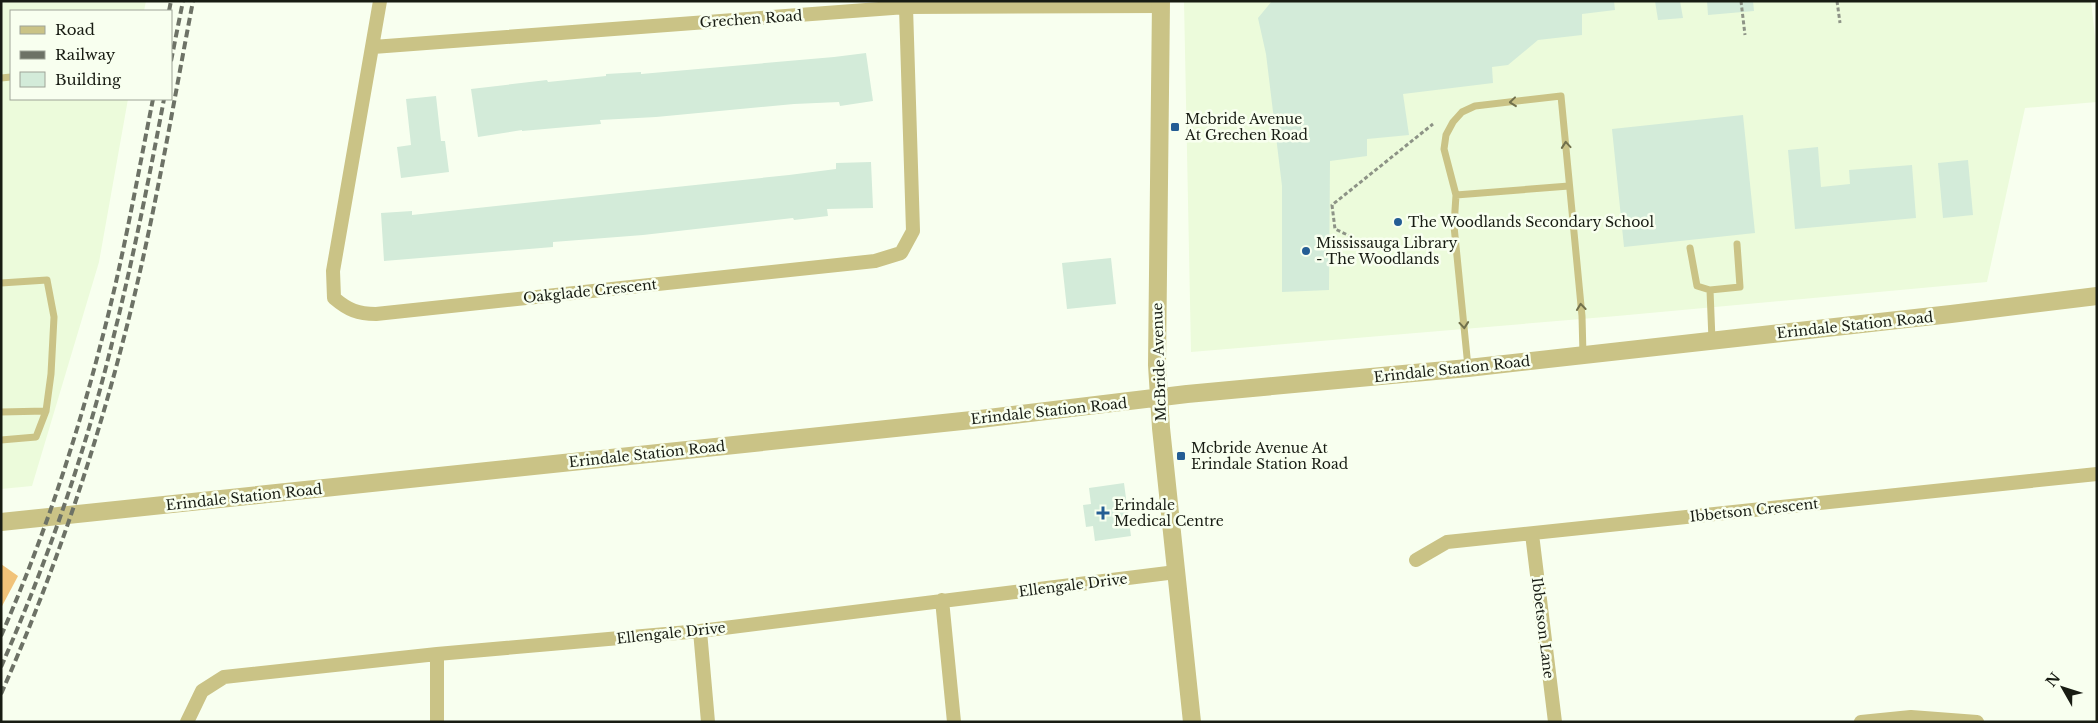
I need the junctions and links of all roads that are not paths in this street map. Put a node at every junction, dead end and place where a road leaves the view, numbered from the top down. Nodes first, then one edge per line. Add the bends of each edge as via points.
1 (380, 1) edge
2 (1160, 4) edge
3 (906, 7) junction
4 (373, 47) junction
5 (1569, 186) junction
6 (1456, 195) junction
7 (1737, 244) dead end
8 (1690, 248) dead end
9 (1, 282) edge
10 (1710, 290) junction
11 (2097, 296) edge
12 (1712, 341) junction
13 (1583, 355) junction
14 (1468, 368) junction
15 (1160, 399) junction
16 (46, 411) junction
17 (1, 412) edge
18 (1, 440) edge
19 (2097, 474) edge
20 (1, 522) edge
21 (1532, 534) junction
22 (1416, 560) dead end
23 (1176, 572) junction
24 (942, 600) junction
25 (700, 631) junction
26 (437, 654) junction
27 (1883, 721) edge
28 (187, 722) edge
29 (437, 722) edge
30 (708, 722) edge
31 (954, 722) edge
32 (1192, 722) edge
33 (1555, 722) edge
34 (1861, 722) edge
35 (1976, 722) edge

1 - 4 street, Oakglade Crescent
2 - 3 street, Grechen Road
2 - 15 street, McBride Avenue via 1157,336
3 - 4 street, Grechen Road
3 - 4 street, Oakglade Crescent via 914,230 901,253 875,261 360,314 345,308 334,298 333,271
5 - 6 lane
5 -> 6 lane via 1561,96 1475,106 1462,112 1452,122 1444,149
13 -> 5 lane
6 -> 14 lane via 1454,226
7 - 10 lane via 1740,287
8 - 10 lane via 1697,286
9 - 16 lane via 47,280 54,316
10 - 12 lane
11 - 12 street, Erindale Station Road
12 - 13 street, Erindale Station Road
13 - 14 street, Erindale Station Road
14 - 15 street, Erindale Station Road
15 - 20 street, Erindale Station Road
15 - 23 street, McBride Avenue
16 - 17 lane
16 - 18 lane via 36,437
19 - 21 street, Ibbetson Crescent
21 - 22 street, Ibbetson Crescent via 1447,542
21 - 33 street, Ibbetson Lane
23 - 24 street, Ellengale Drive
23 - 32 street, McBride Avenue
24 - 25 street, Ellengale Drive
24 - 31 street
25 - 26 street, Ellengale Drive
25 - 30 street
26 - 28 street, Ellengale Drive via 224,677 202,691
26 - 29 street
27 - 34 street
27 - 35 street via 1911,717

